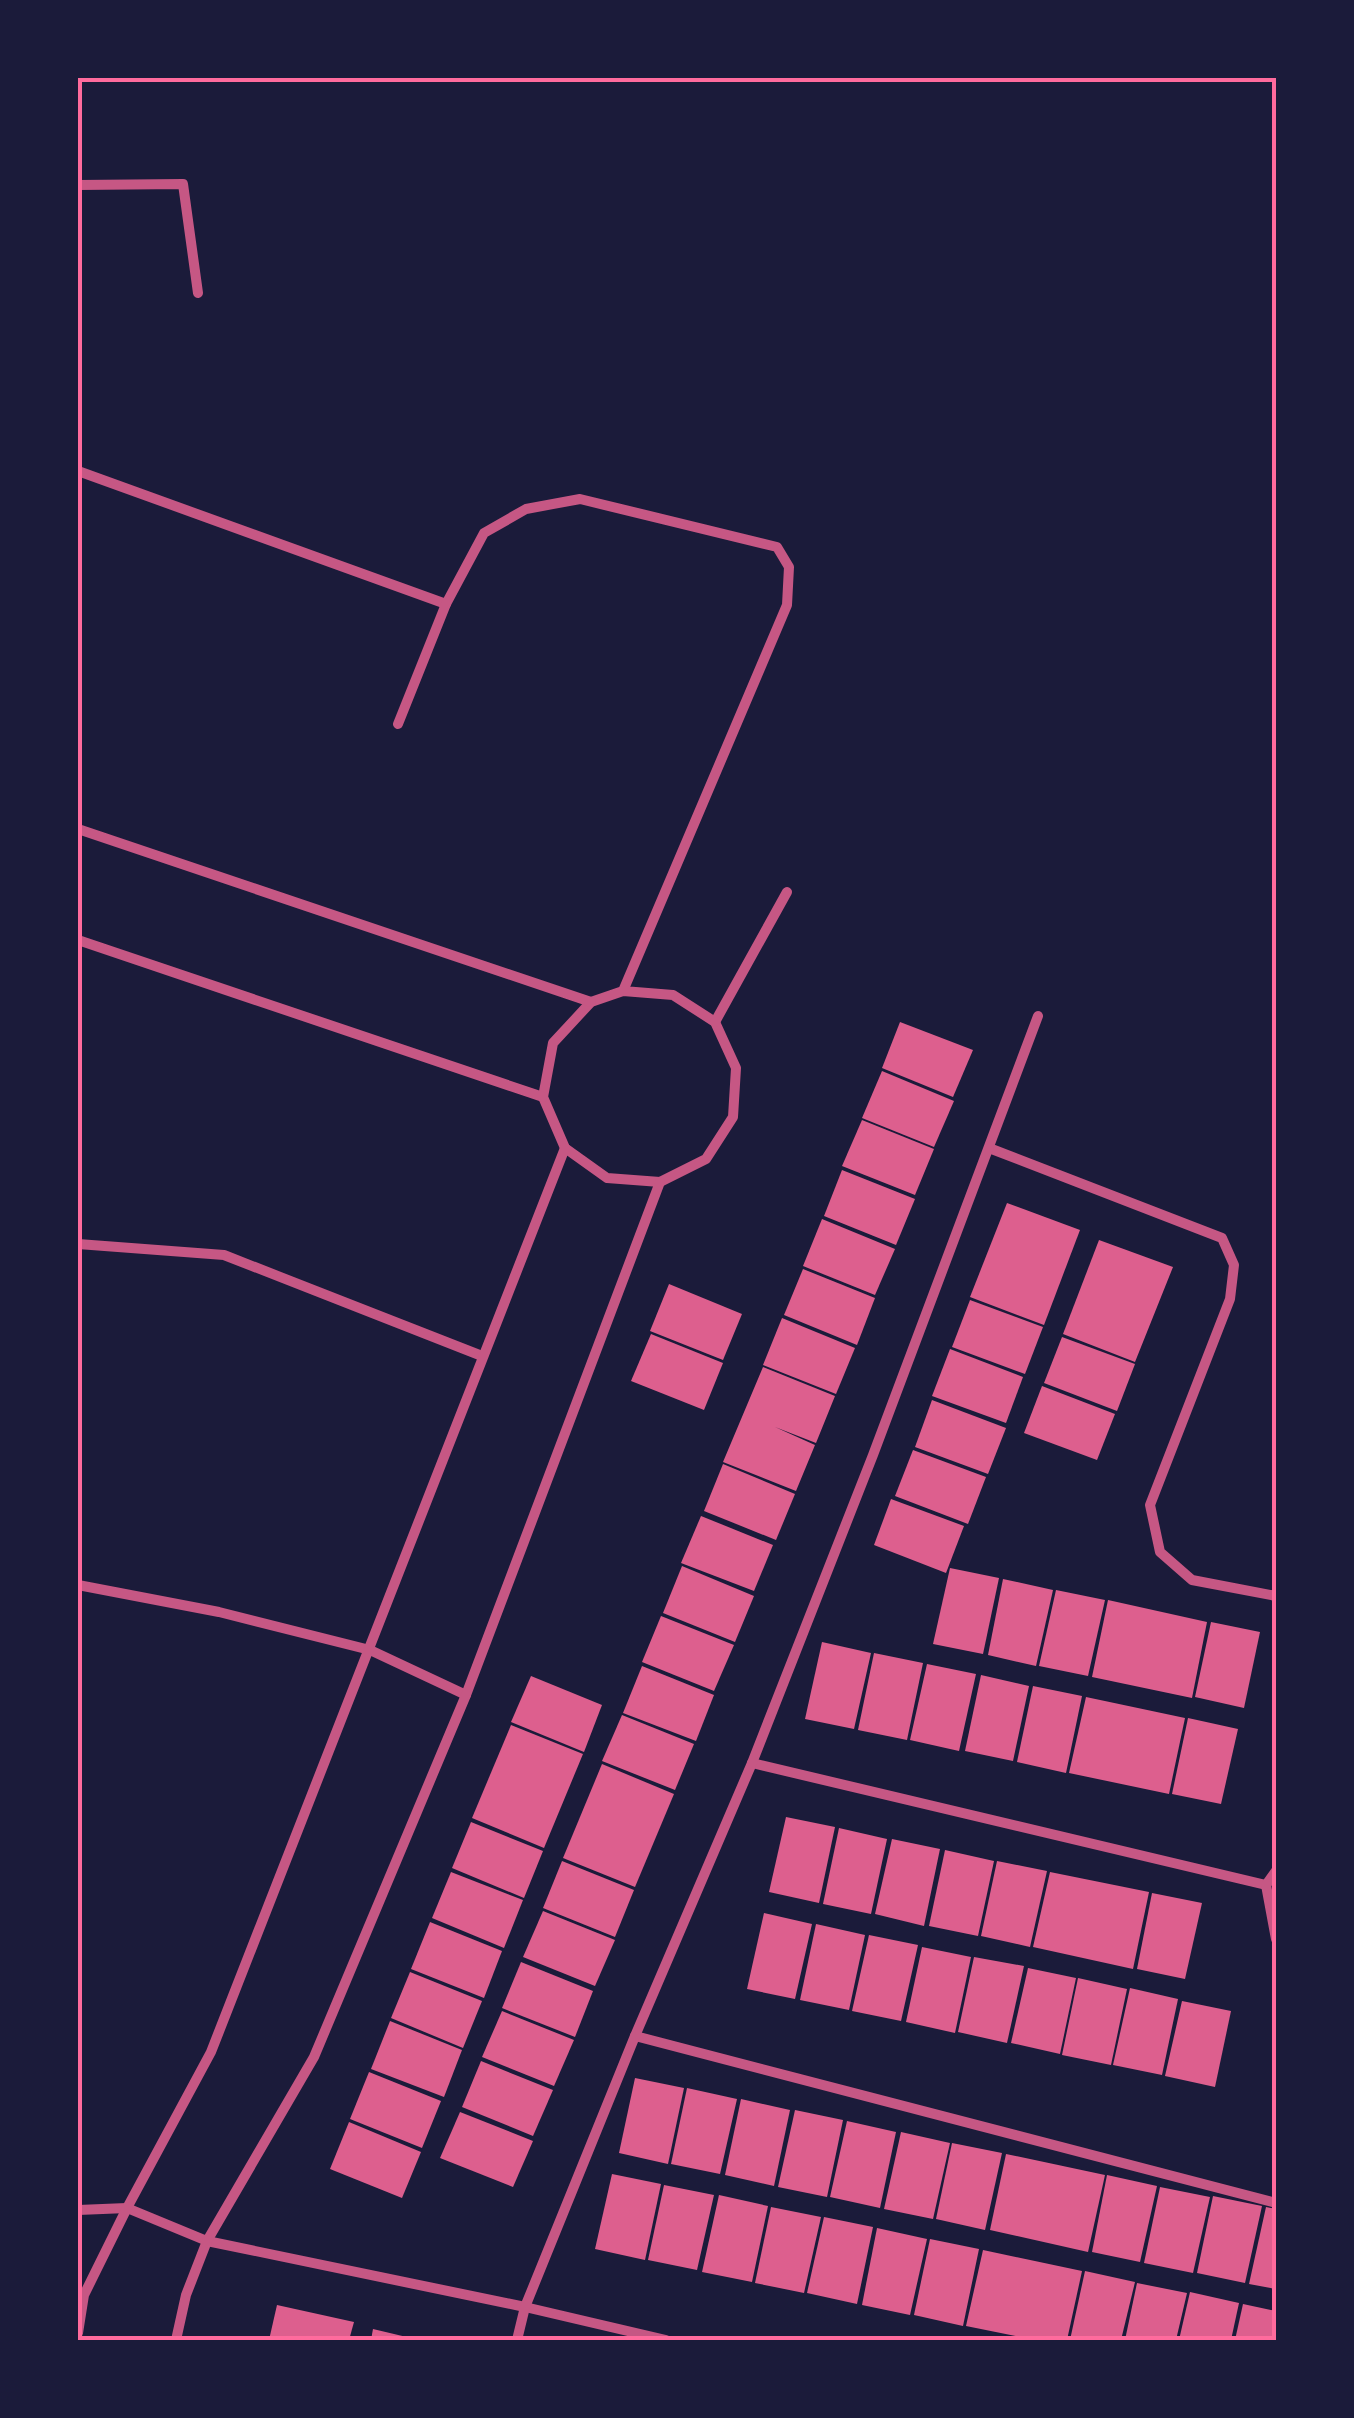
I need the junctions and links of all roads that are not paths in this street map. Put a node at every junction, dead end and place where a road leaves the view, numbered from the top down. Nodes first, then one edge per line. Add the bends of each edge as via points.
1 (78, 185) edge
2 (198, 293) dead end
3 (78, 471) edge
4 (446, 604) junction
5 (398, 724) dead end
6 (78, 829) edge
7 (786, 892) dead end
8 (78, 940) edge
9 (623, 990) junction
10 (592, 1002) junction
11 (1038, 1016) dead end
12 (715, 1022) junction
13 (544, 1097) junction
14 (564, 1148) junction
15 (988, 1148) junction
16 (660, 1182) junction
17 (78, 1244) edge
18 (482, 1356) junction
19 (78, 1585) edge
20 (1276, 1596) edge
21 (370, 1650) junction
22 (466, 1695) junction
23 (752, 1764) junction
24 (1276, 1871) edge
25 (1266, 1885) junction
26 (1276, 1939) edge
27 (636, 2036) junction
28 (1276, 2202) edge
29 (127, 2208) junction
30 (78, 2210) edge
31 (206, 2241) junction
32 (525, 2307) junction
33 (78, 2333) edge
34 (176, 2340) edge
35 (517, 2340) edge
36 (666, 2340) edge

1 - 2 street via 183,184
3 - 4 street
4 - 5 street
4 - 9 street via 484,533 526,509 580,499 776,546 789,566 787,605
6 - 10 street
7 - 12 street
8 - 13 street
9 - 10 street
9 - 12 street via 673,995
10 - 13 street via 553,1043
11 - 15 street
12 - 16 street via 736,1068 733,1117 706,1159
13 - 14 street
14 - 16 street via 608,1178
14 - 18 street
15 - 20 street via 1222,1238 1234,1265 1230,1299 1150,1505 1160,1552 1192,1580
15 - 23 street
16 - 22 street
17 - 18 street via 224,1254
18 - 21 street
19 - 21 street
21 - 22 street
21 - 29 street via 211,2052
22 - 31 street via 314,2057
23 - 25 street
23 - 27 street
24 - 25 street
25 - 26 street
27 - 28 street
27 - 32 street
29 - 30 street
29 - 31 street
29 - 33 street via 84,2295
31 - 32 street
31 - 34 street
32 - 35 street
32 - 36 street

